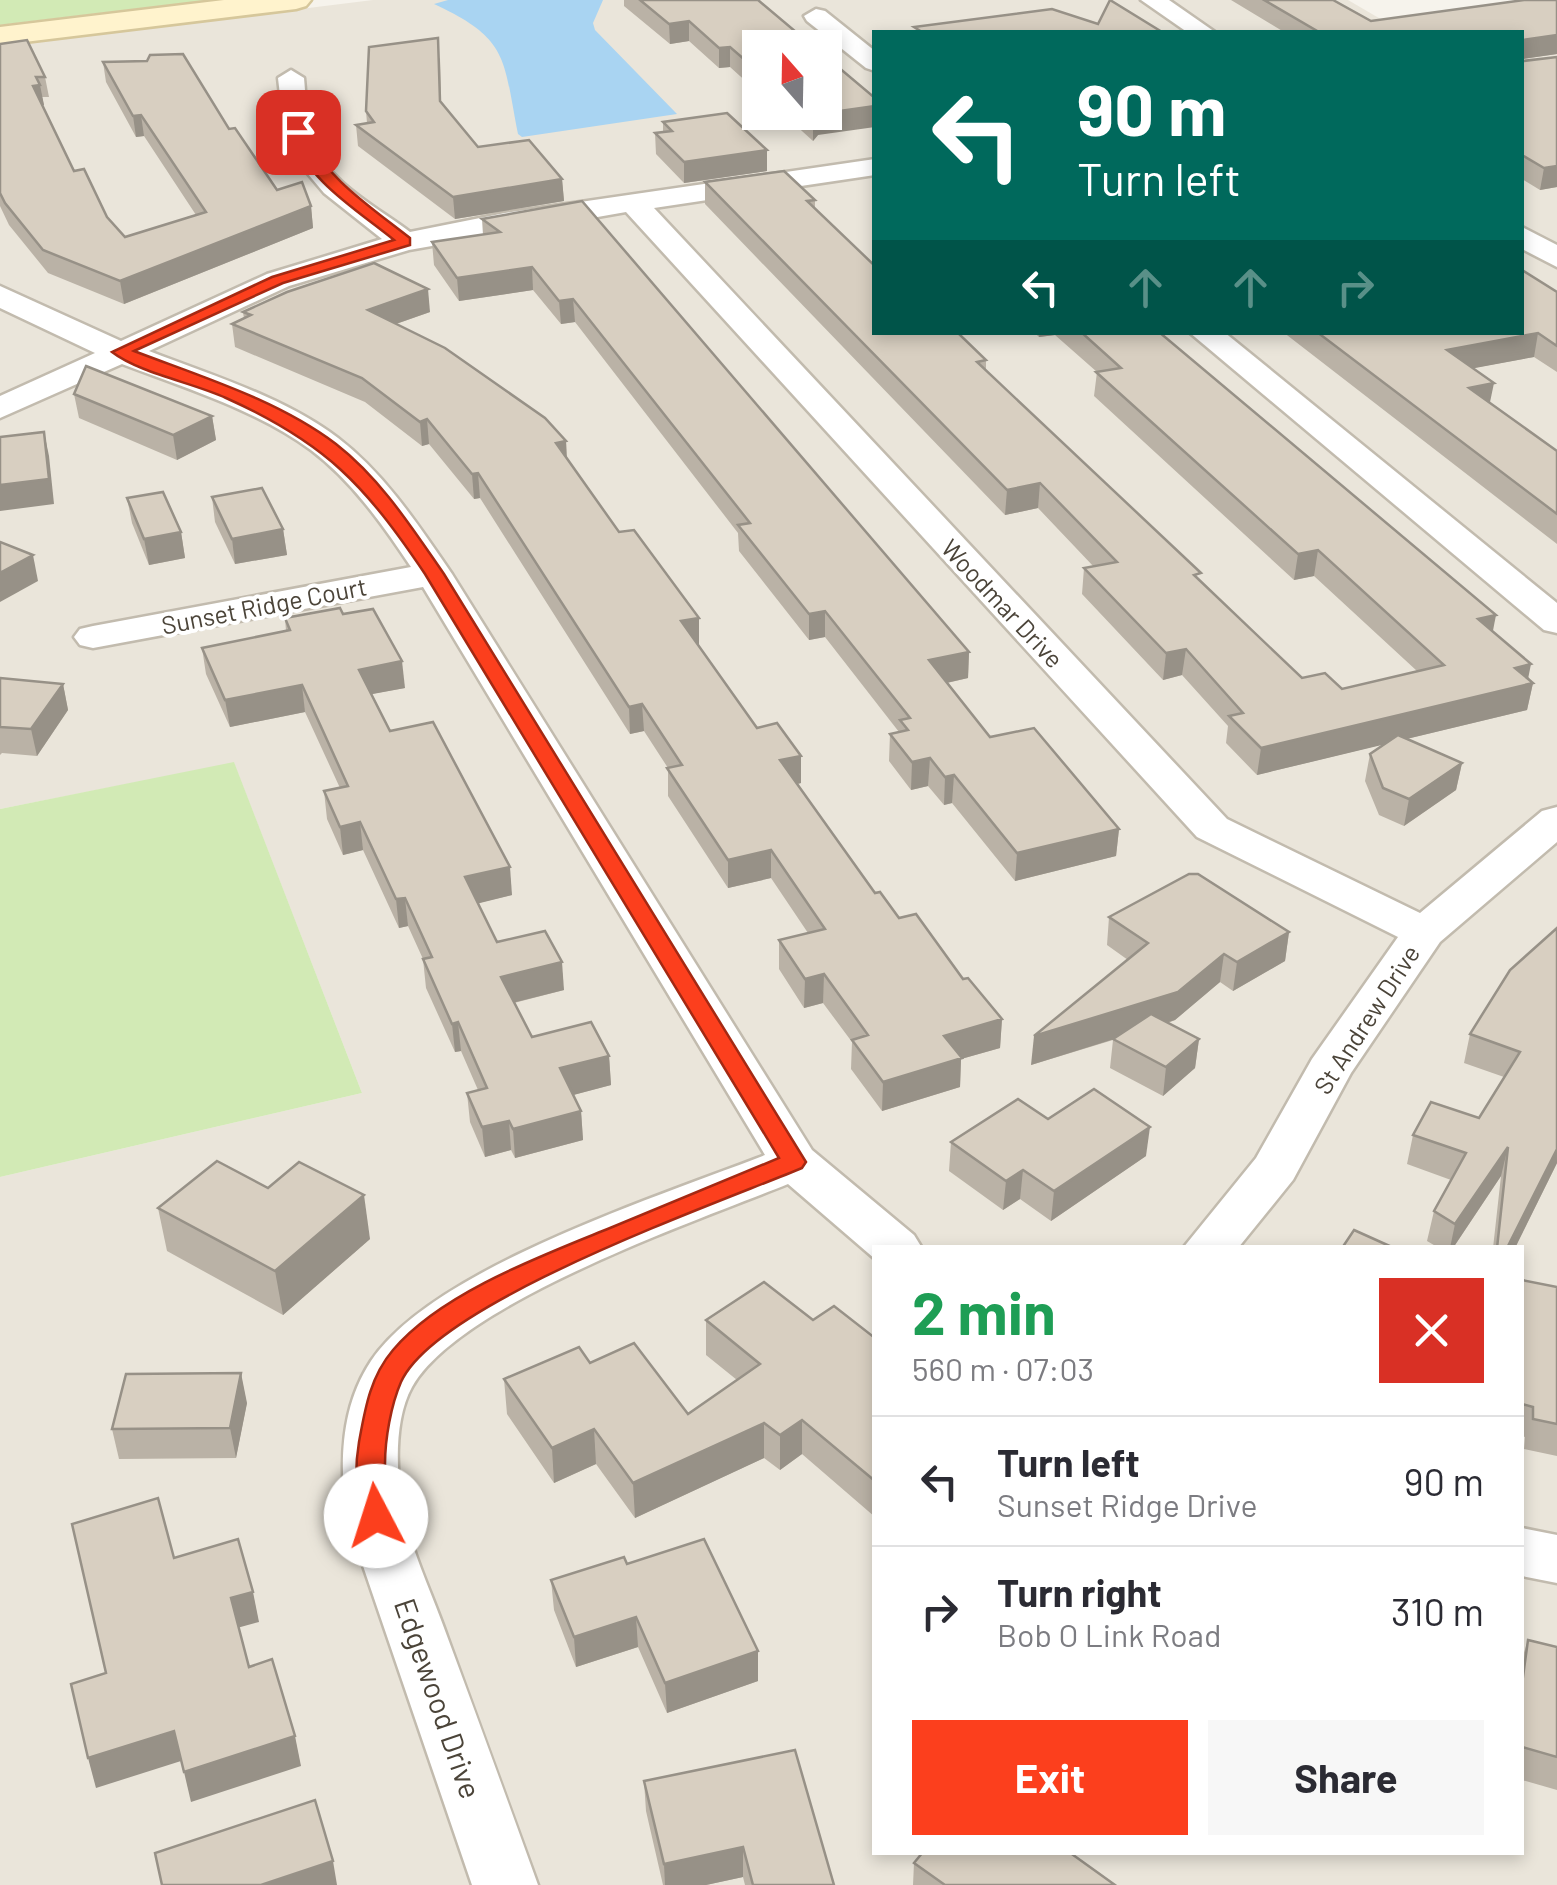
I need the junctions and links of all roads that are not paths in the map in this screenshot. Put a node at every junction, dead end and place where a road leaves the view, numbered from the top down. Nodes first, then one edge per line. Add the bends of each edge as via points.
1 (296, 0) edge
2 (1153, 0) edge
3 (816, 16) dead end
4 (1200, 30) edge
5 (0, 36) edge
6 (872, 61) edge
7 (291, 78) dead end
8 (872, 167) edge
9 (634, 204) junction
10 (1557, 223) edge
11 (1524, 232) edge
12 (1524, 234) edge
13 (404, 242) junction
14 (1557, 258) edge
15 (0, 295) edge
16 (1208, 335) edge
17 (120, 352) junction
18 (0, 408) edge
19 (434, 574) junction
20 (1557, 622) edge
21 (94, 637) dead end
22 (1557, 820) edge
23 (1424, 932) junction
24 (794, 1162) junction
25 (892, 1245) edge
26 (1210, 1245) edge
27 (1524, 1552) edge
28 (1557, 1560) edge
29 (505, 1885) edge

1 - 5 street
2 - 4 street
3 - 6 street
7 - 13 street via 298,132 313,164
8 - 9 street
9 - 13 street
9 - 23 street, Woodmar Drive via 1212,828
10 - 11 street
12 - 14 street
13 - 17 street via 278,280
15 - 17 street
16 - 20 street
17 - 18 street
17 - 19 street via 231,394 330,448 388,506
19 - 21 street, Sunset Ridge Court
19 - 24 street
22 - 23 street, St Andrew Drive
23 - 26 street, St Andrew Drive via 1329,1070 1274,1168
24 - 25 street
24 - 29 street, Edgewood Drive via 483,1296 417,1344 389,1378 370,1461 376,1516
27 - 28 street

